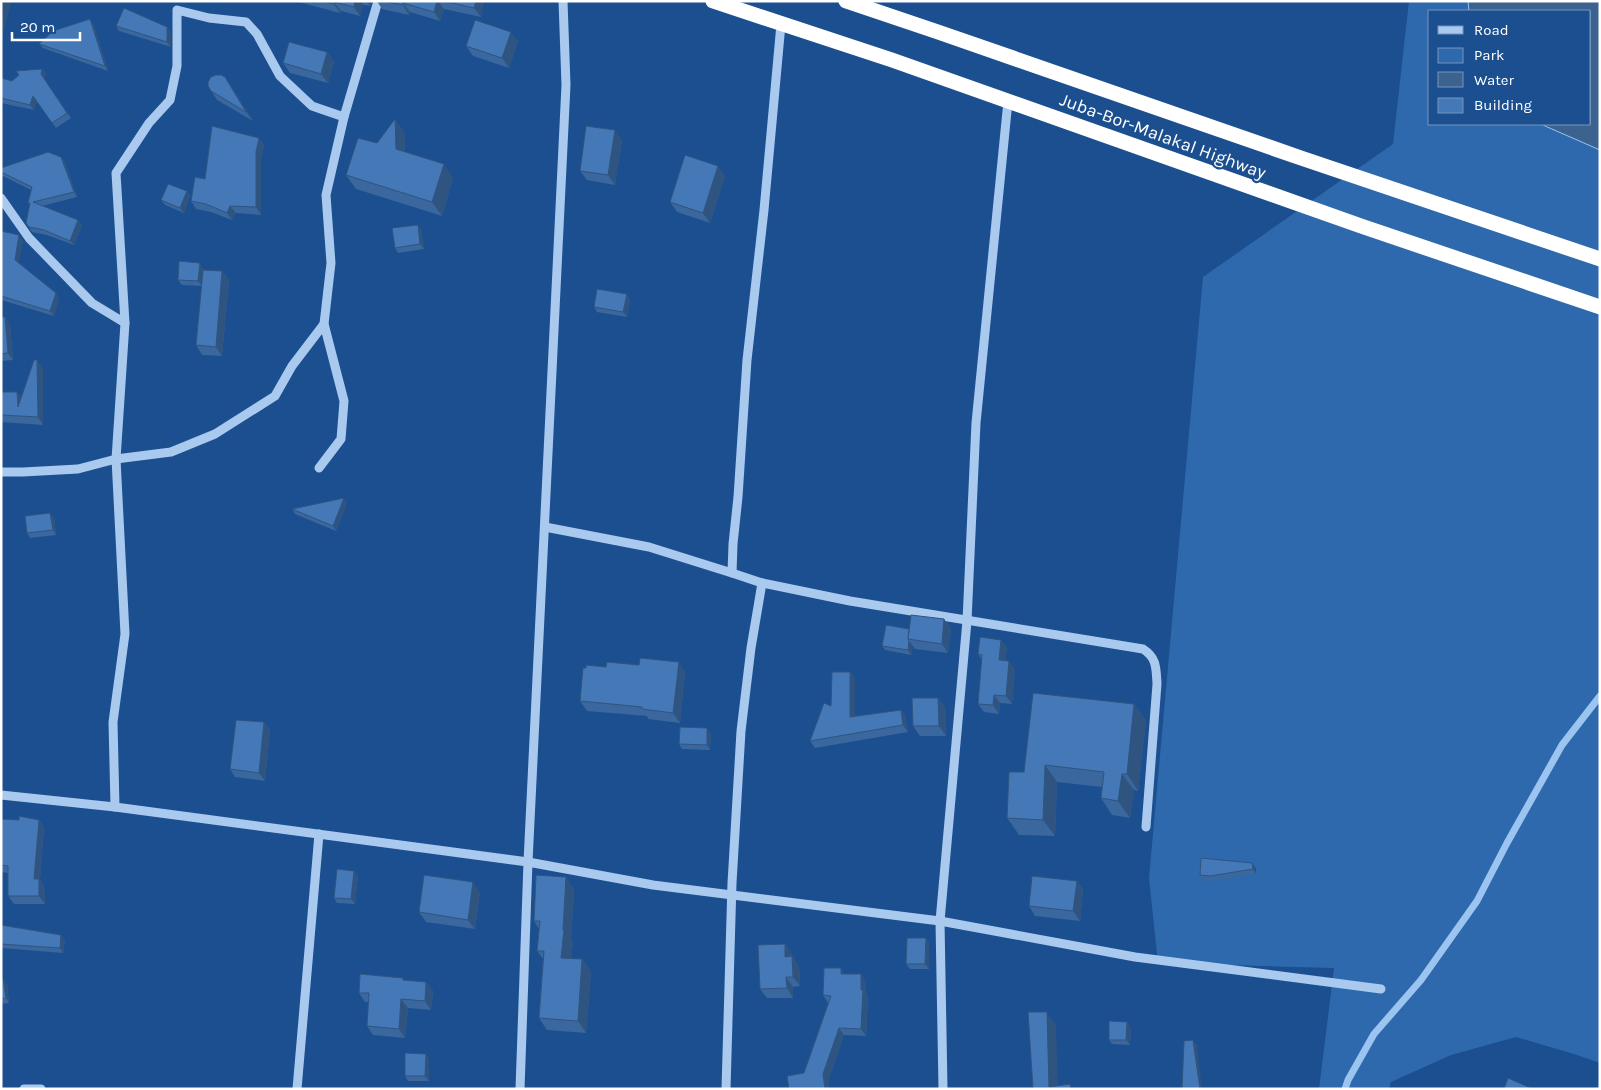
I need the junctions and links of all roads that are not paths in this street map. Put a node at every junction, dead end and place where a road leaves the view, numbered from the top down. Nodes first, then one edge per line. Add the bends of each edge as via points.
1 (378, 1) edge
2 (563, 1) edge
3 (712, 1) edge
4 (846, 1) edge
5 (780, 24) junction
6 (1008, 101) junction
7 (344, 117) junction
8 (1, 198) edge
9 (1600, 259) edge
10 (1600, 307) edge
11 (125, 323) junction
12 (324, 324) junction
13 (116, 459) junction
14 (319, 468) dead end
15 (1, 472) edge
16 (545, 527) junction
17 (732, 573) junction
18 (762, 584) junction
19 (967, 621) junction
20 (1, 794) edge
21 (115, 807) junction
22 (1146, 827) dead end
23 (319, 834) junction
24 (528, 862) junction
25 (731, 894) junction
26 (940, 921) junction
27 (1381, 989) dead end
28 (24, 1089) edge
29 (41, 1089) edge
30 (297, 1089) edge
31 (520, 1089) edge
32 (726, 1089) edge
33 (943, 1089) edge

1 - 7 street
2 - 16 street via 566,85
3 - 5 highway, Juba-Bor-Malakal Highway
4 - 9 highway, Juba-Bor-Malakal Highway
5 - 6 highway, Juba-Bor-Malakal Highway
5 - 17 street via 747,360
6 - 10 highway, Juba-Bor-Malakal Highway
6 - 19 street via 976,423
7 - 11 street via 312,106 280,76 257,34 246,22 177,10 177,66 170,100 149,123 116,173
7 - 12 street via 326,195 331,263
8 - 11 street via 29,238 92,303
11 - 13 street
12 - 13 street via 292,366 275,396 250,413 215,434 171,452
12 - 14 street via 344,401 341,439
13 - 15 street via 78,468
13 - 21 street via 125,634 114,722
16 - 17 street via 649,547
16 - 24 street
17 - 18 street
18 - 19 street
18 - 25 street via 750,648 741,730
19 - 22 street via 1132,646 1151,654 1157,684
19 - 26 street
20 - 21 street
21 - 23 street
23 - 24 street
23 - 30 street
24 - 25 street via 653,885
24 - 31 street
25 - 26 street
25 - 32 street
26 - 27 street via 1135,957
26 - 33 street
28 - 29 street

